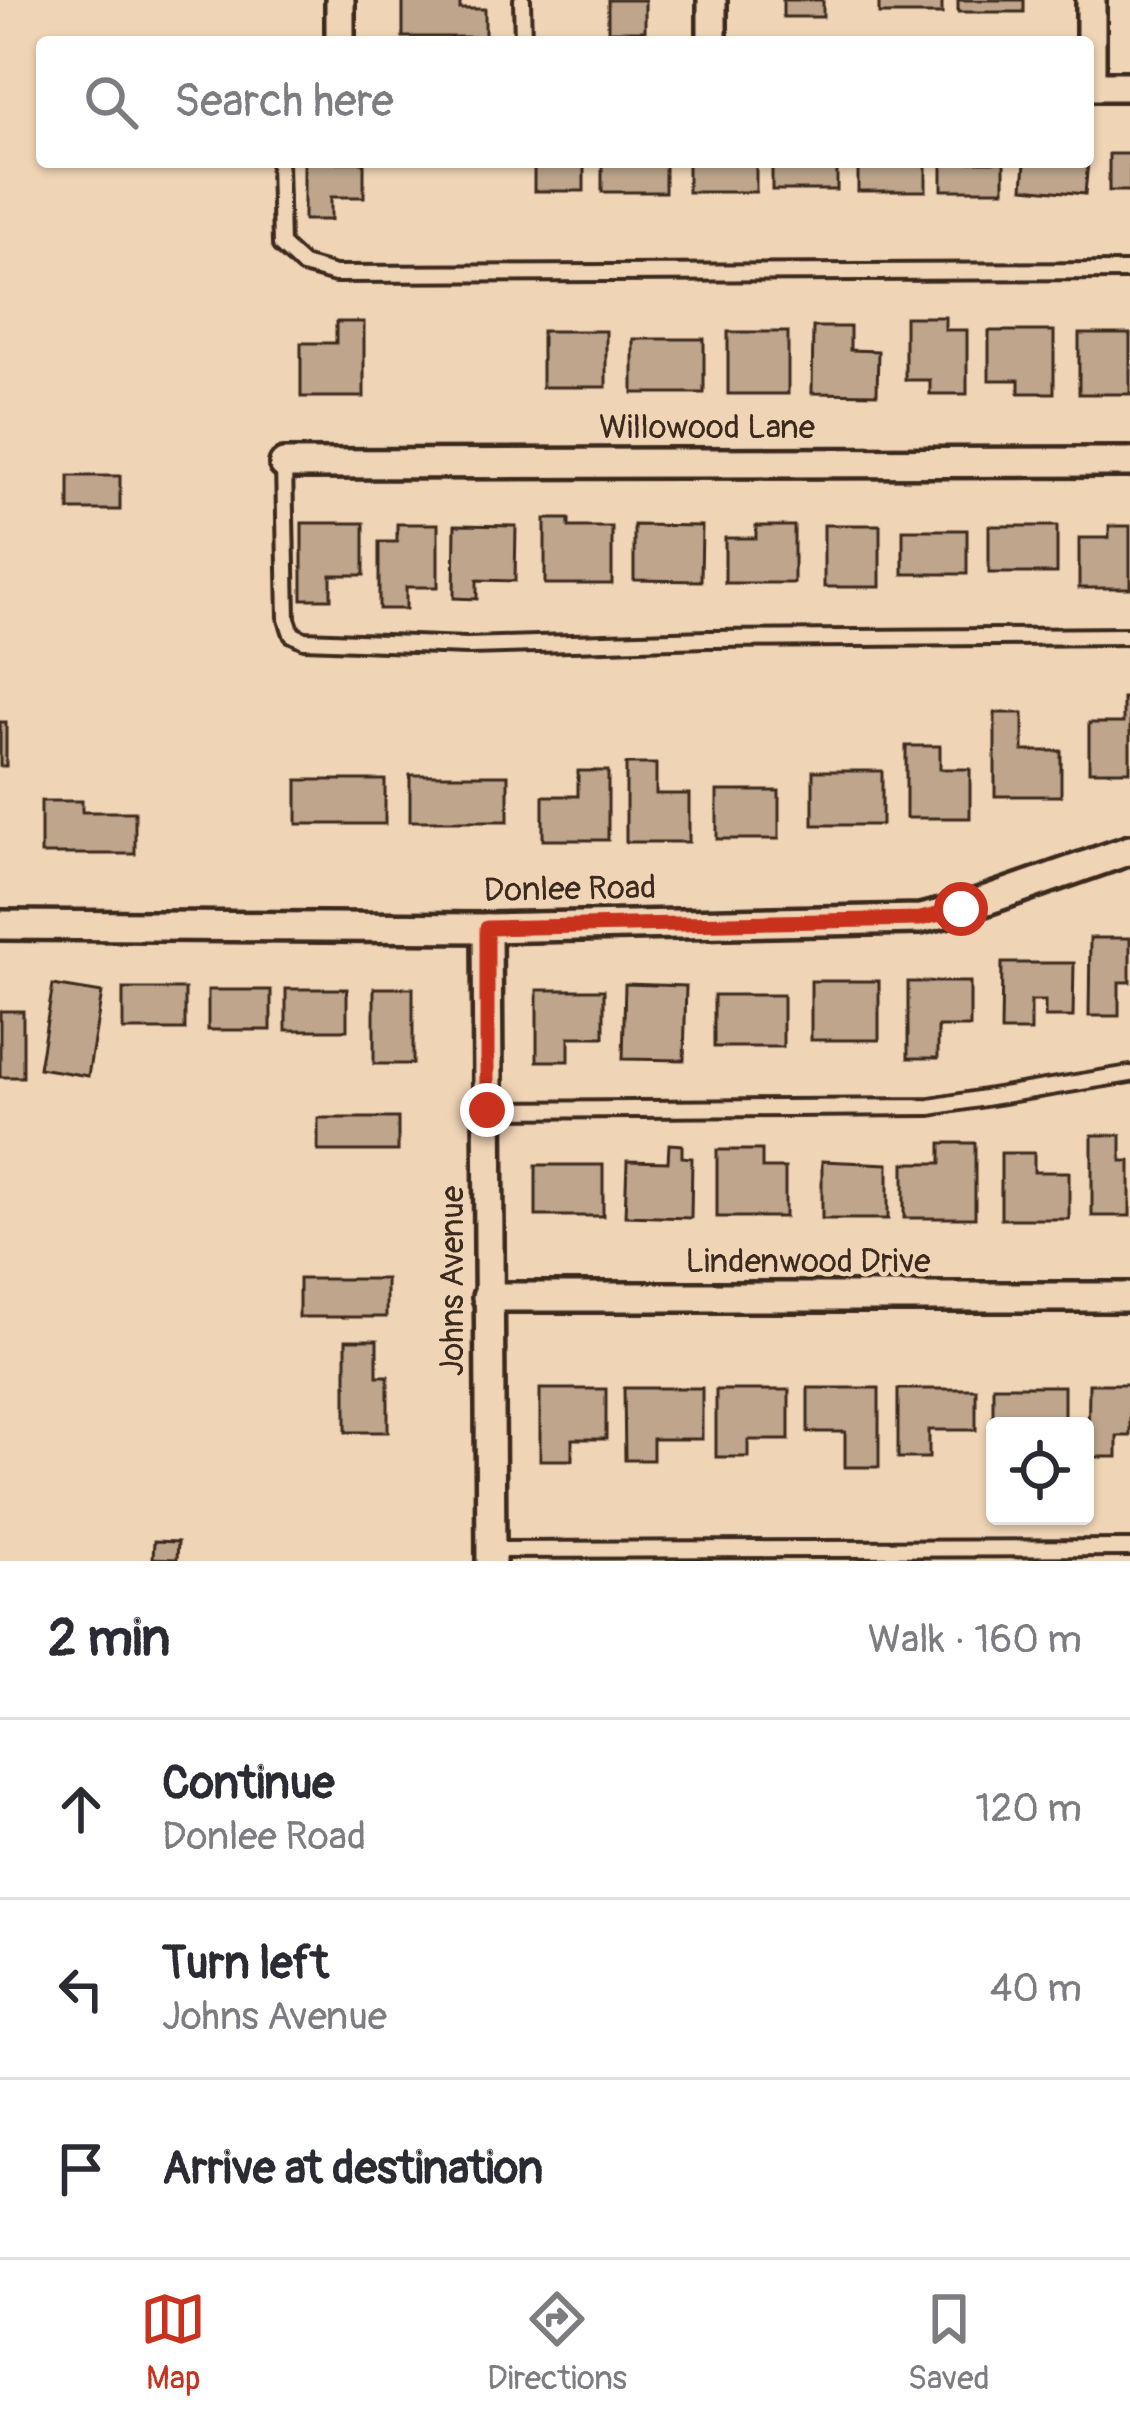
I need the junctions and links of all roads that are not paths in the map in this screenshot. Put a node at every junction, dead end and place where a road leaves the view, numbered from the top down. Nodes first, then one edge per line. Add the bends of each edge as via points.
1 (340, 0) edge
2 (522, 0) edge
3 (712, 0) edge
4 (1091, 0) edge
5 (340, 36) edge
6 (523, 36) edge
7 (712, 36) edge
8 (1090, 36) edge
9 (1094, 86) edge
10 (1130, 86) edge
11 (279, 168) edge
12 (1130, 271) edge
13 (1130, 462) edge
14 (284, 464) joint
15 (1130, 636) edge
16 (1130, 850) edge
17 (0, 925) edge
18 (487, 928) junction
19 (1130, 1074) edge
20 (487, 1110) junction
21 (1130, 1297) edge
22 (487, 1298) junction
23 (1130, 1547) edge
24 (491, 1556) edge

1 - 5 street
2 - 6 lane
3 - 7 street
4 - 8 street
9 - 10 street
11 - 12 lane via 281,245 303,265 334,274
13 - 14 street, Willowood Lane
14 - 15 lane via 287,619 304,640 467,646
16 - 18 street, Donlee Road via 920,919
17 - 18 street, Donlee Road
18 - 20 street, Johns Avenue
19 - 20 lane via 930,1107
20 - 22 street, Johns Avenue
21 - 22 street, Lindenwood Drive
22 - 24 street, Johns Avenue
23 - 24 lane

